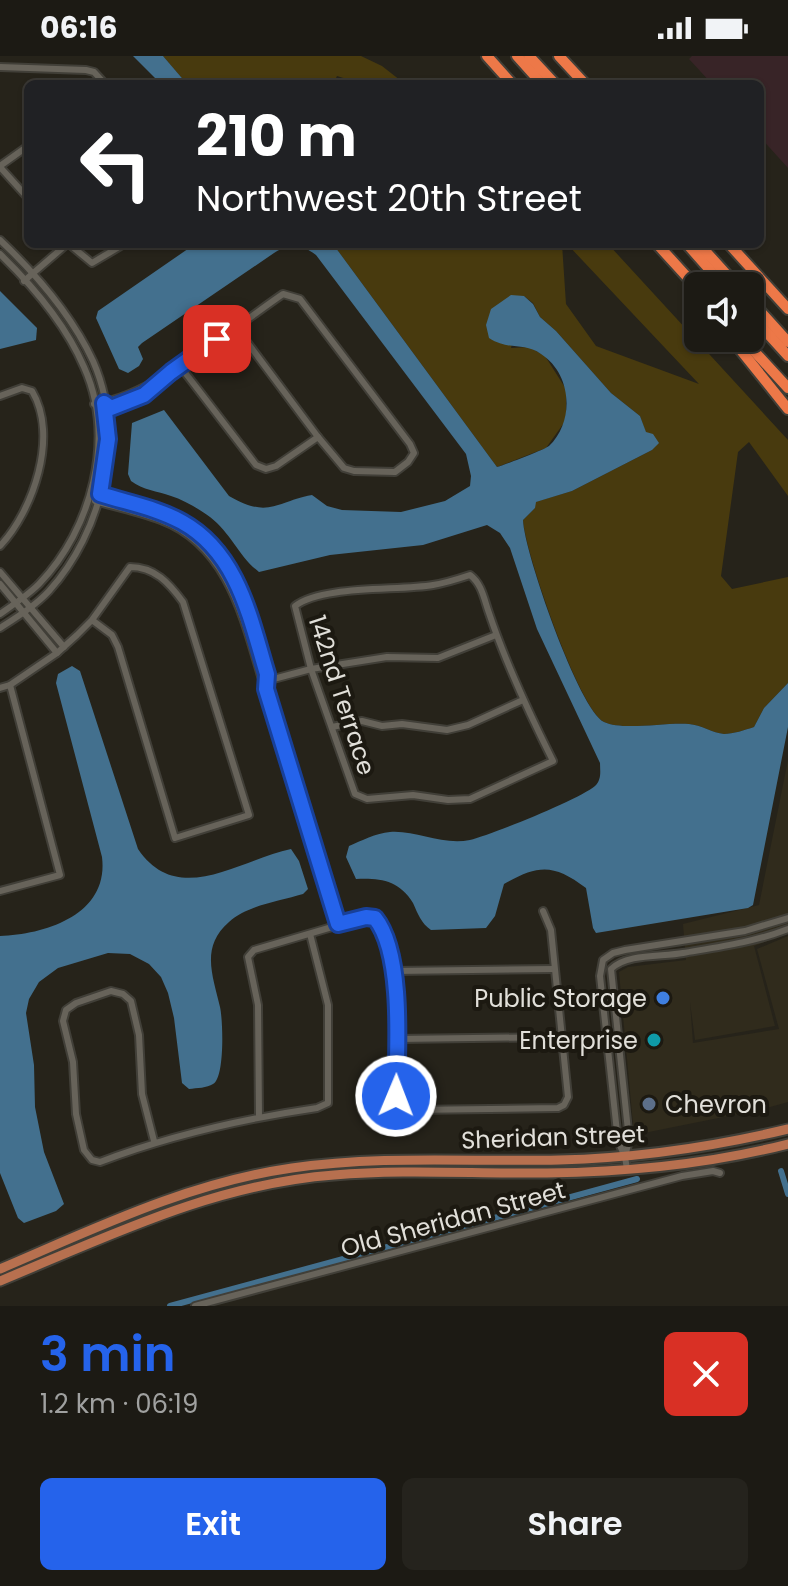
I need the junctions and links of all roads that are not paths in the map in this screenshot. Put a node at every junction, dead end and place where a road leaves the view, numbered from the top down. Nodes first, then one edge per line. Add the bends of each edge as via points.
1 (487, 56) edge
2 (517, 56) edge
3 (529, 56) edge
4 (559, 56) edge
5 (0, 67) edge
6 (101, 80) edge
7 (508, 80) edge
8 (538, 80) edge
9 (551, 80) edge
10 (581, 80) edge
11 (24, 149) edge
12 (0, 167) edge
13 (24, 194) edge
14 (0, 240) edge
15 (63, 248) edge
16 (73, 248) edge
17 (117, 248) edge
18 (661, 248) edge
19 (691, 248) edge
20 (703, 248) edge
21 (733, 248) edge
22 (0, 254) edge
23 (712, 272) edge
24 (724, 272) edge
25 (684, 274) edge
26 (32, 275) junction
27 (24, 281) junction
28 (788, 309) edge
29 (764, 315) edge
30 (235, 326) junction
31 (764, 329) edge
32 (788, 342) edge
33 (742, 352) edge
34 (755, 352) edge
35 (788, 356) edge
36 (180, 366) junction
37 (788, 388) edge
38 (0, 396) edge
39 (104, 403) junction
40 (94, 404) junction
41 (788, 409) edge
42 (318, 437) junction
43 (89, 495) junction
44 (99, 498) junction
45 (0, 546) edge
46 (0, 572) edge
47 (0, 584) edge
48 (19, 600) junction
49 (27, 610) junction
50 (0, 614) edge
51 (92, 620) junction
52 (0, 628) edge
53 (496, 635) junction
54 (64, 647) junction
55 (57, 653) junction
56 (311, 669) junction
57 (266, 681) junction
58 (10, 685) junction
59 (0, 688) edge
60 (523, 700) junction
61 (332, 727) junction
62 (0, 891) edge
63 (543, 911) dead end
64 (788, 918) edge
65 (338, 924) junction
66 (788, 929) edge
67 (310, 934) junction
68 (554, 969) junction
69 (394, 971) junction
70 (561, 1037) junction
71 (397, 1039) junction
72 (259, 1116) junction
73 (780, 1132) edge
74 (154, 1141) junction
75 (788, 1144) edge
76 (755, 1152) junction
77 (625, 1157) junction
78 (627, 1169) junction
79 (720, 1173) dead end
80 (0, 1269) edge
81 (0, 1281) edge
82 (195, 1306) edge

1 - 7 highway
2 - 8 highway
3 - 9 highway
4 - 10 highway
5 - 6 street via 86,70
11 - 12 street
12 - 13 street
14 - 26 street
15 - 26 street
16 - 17 street via 92,263
18 - 25 highway
19 - 23 highway
20 - 24 highway
21 - 28 highway
22 - 27 street
26 - 27 street
26 - 39 street via 82,340
27 - 40 street via 74,346
29 - 32 highway
30 - 36 street
30 - 42 street
30 - 42 street via 283,294 300,299 414,453 395,472 354,471 344,468
31 - 35 highway
33 - 41 highway
34 - 37 highway
36 - 39 street via 138,398 111,408
36 - 42 street via 256,465 276,466
38 - 45 street via 22,388 32,391 42,429 40,470 30,501
39 - 40 street
39 - 44 street via 108,439
40 - 43 street via 99,443
43 - 44 street
43 - 48 street via 61,557
44 - 49 street via 69,565
44 - 57 street via 181,522 219,553 240,588
46 - 48 street
47 - 48 street
48 - 49 street
48 - 50 street
49 - 52 street
49 - 54 street
49 - 55 street
51 - 51 street via 112,635 118,647 175,838 249,815 183,602 168,582 144,567 130,567
51 - 54 street
53 - 56 street via 438,658 387,657
53 - 56 street, 142nd Terrace via 478,581 470,575 432,585 305,599 295,606
53 - 60 street
54 - 55 street
55 - 58 street
56 - 57 street
56 - 61 street, 142nd Terrace
57 - 65 street
58 - 59 street
58 - 62 street via 60,875
60 - 61 street via 447,730 362,721
60 - 61 street, 142nd Terrace via 553,761 470,799 367,799 355,794
63 - 68 street via 551,930
64 - 77 street via 745,931 625,950 603,960 600,976 618,1141
65 - 67 street
65 - 69 street via 375,918
66 - 77 street via 617,963 611,969 629,1140
67 - 72 street via 254,950 248,957 258,1005
67 - 72 street via 328,1005 328,1103
68 - 69 street
68 - 70 street
69 - 71 street
70 - 71 street
70 - 71 street via 568,1097 558,1108 409,1110 396,1096
72 - 74 street
73 - 75 main road
73 - 76 main road
73 - 77 main road, Sheridan Street
74 - 74 street via 142,1094 131,1001 111,991 76,1003 66,1010 63,1021 84,1150 100,1162
75 - 76 main road, Sheridan Street
76 - 78 main road, Sheridan Street
77 - 78 street
77 - 80 main road, Sheridan Street via 387,1160 248,1176 139,1209
78 - 81 main road, Sheridan Street via 294,1179 195,1201
79 - 82 street, Old Sheridan Street via 682,1176

